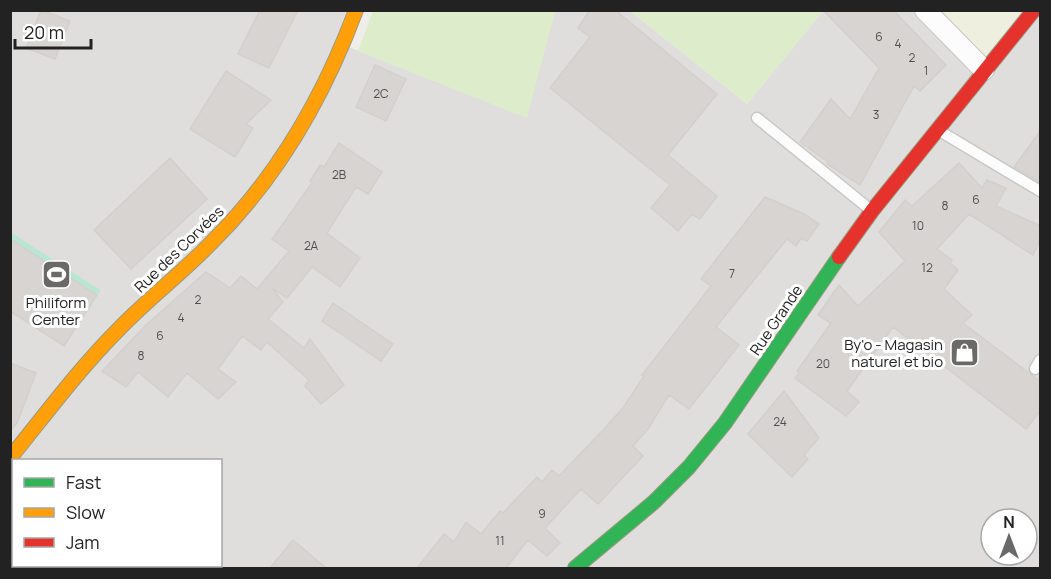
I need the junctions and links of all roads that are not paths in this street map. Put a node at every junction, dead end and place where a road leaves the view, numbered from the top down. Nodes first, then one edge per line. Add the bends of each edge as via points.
1 (356, 10) edge
2 (925, 10) edge
3 (1034, 10) edge
4 (984, 70) junction
5 (757, 118) dead end
6 (938, 130) junction
7 (1041, 191) edge
8 (872, 211) junction
9 (10, 458) edge
10 (575, 568) edge

1 - 9 street, Rue des Corvées via 303,123 242,211 100,350
2 - 4 street
3 - 4 street, Rue Grande
4 - 6 street, Rue Grande
5 - 8 lane
6 - 7 lane
6 - 8 street, Rue Grande
8 - 10 street, Rue Grande via 725,423 689,467

